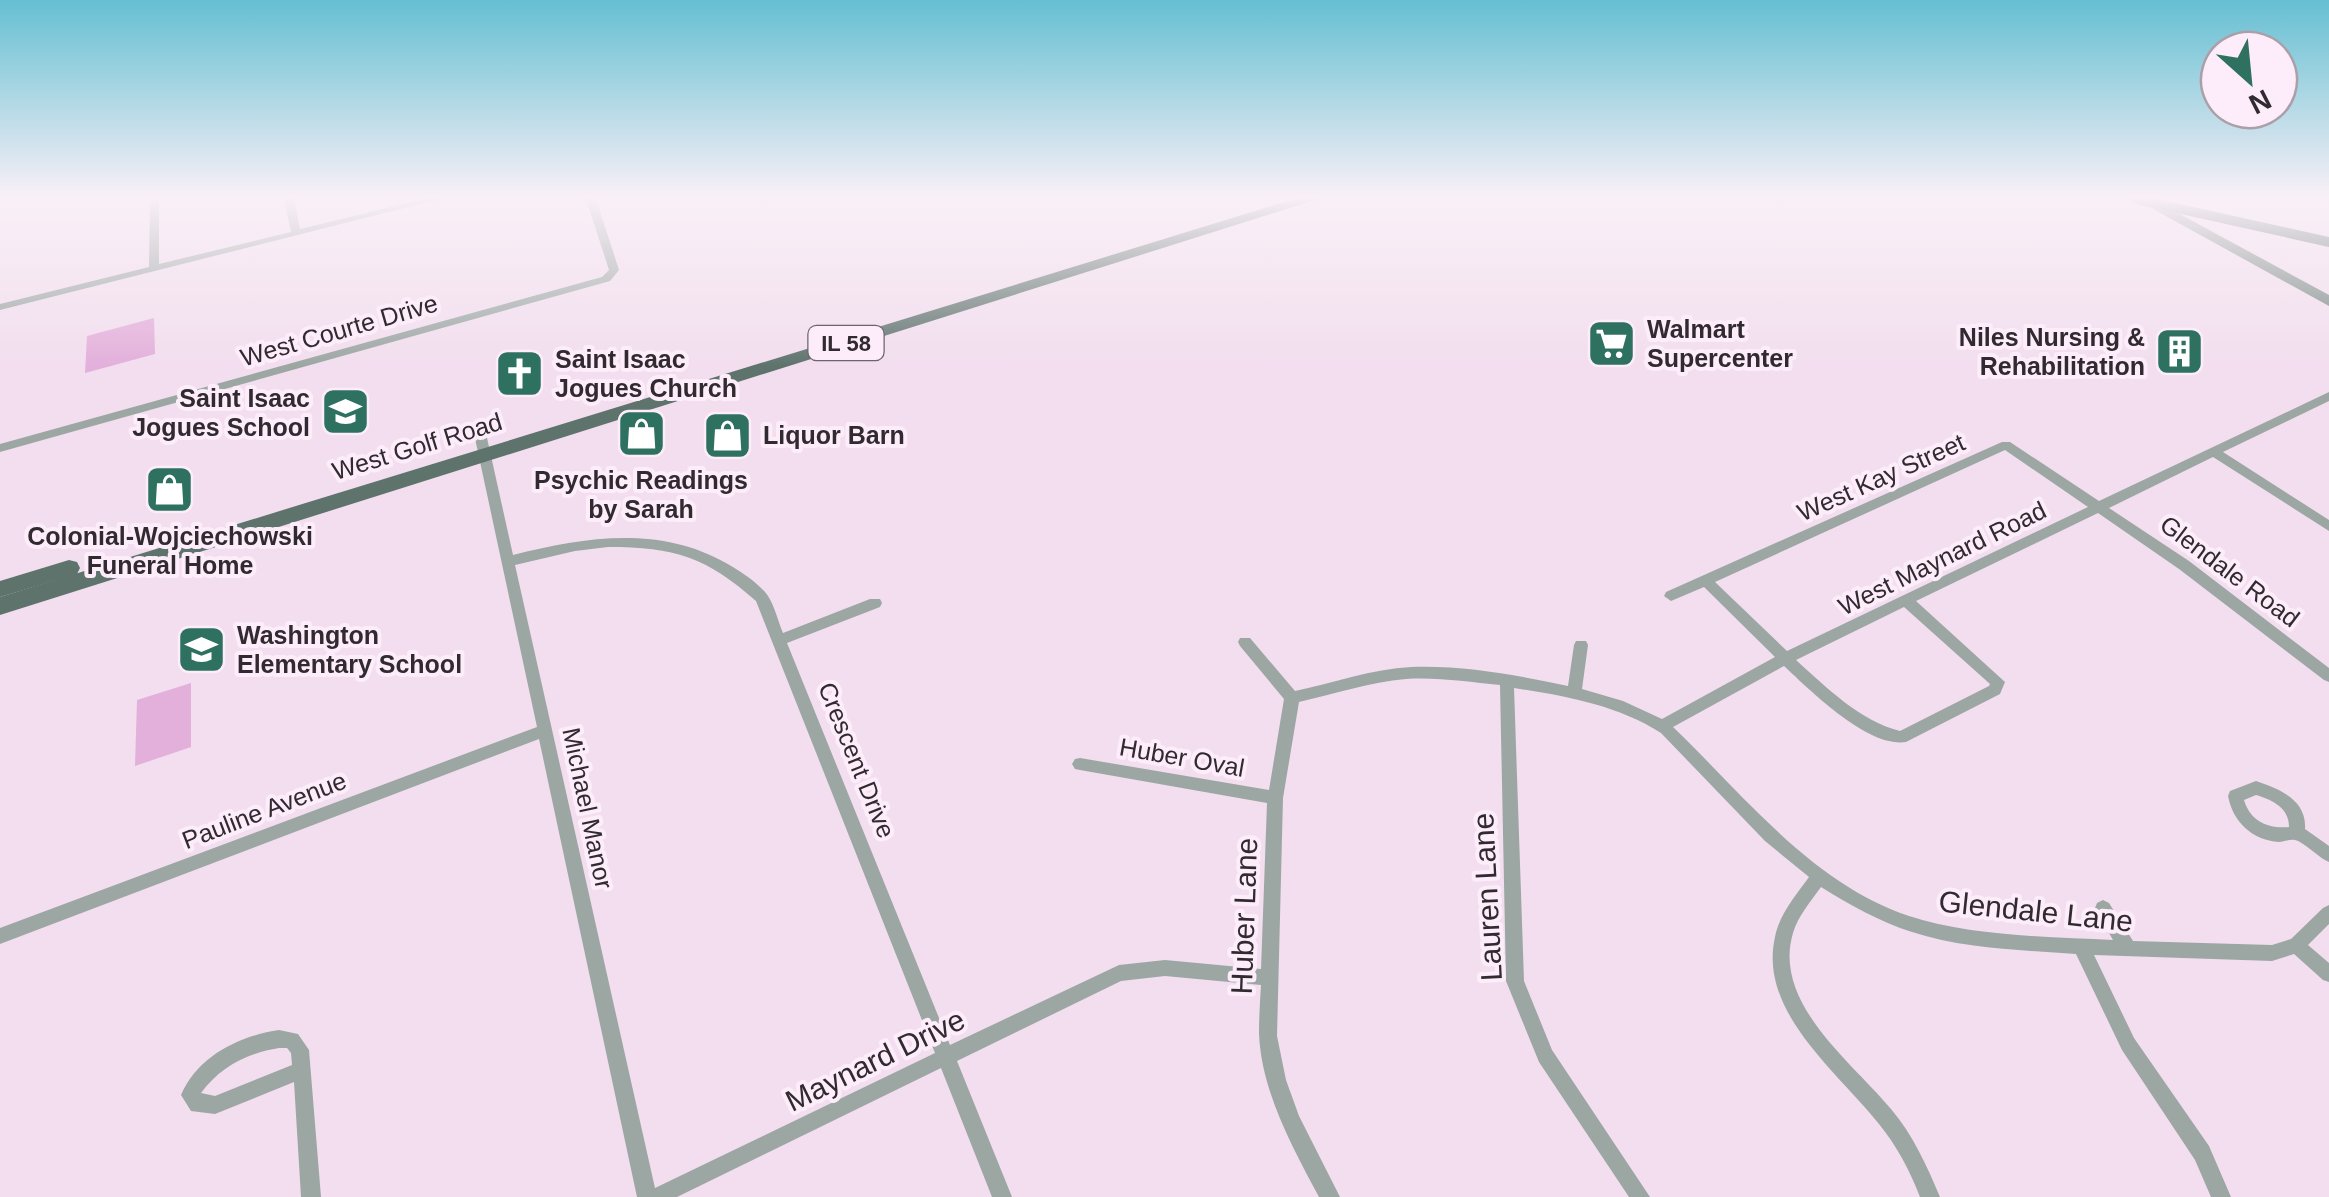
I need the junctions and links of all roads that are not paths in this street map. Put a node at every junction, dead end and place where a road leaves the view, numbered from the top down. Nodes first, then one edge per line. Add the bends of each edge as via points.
1 (154, 255) edge
2 (207, 255) edge
3 (609, 255) edge
4 (1081, 255) edge
5 (1119, 255) edge
6 (2248, 255) edge
7 (2268, 255) edge
8 (154, 268) junction
9 (2329, 288) edge
10 (2329, 300) edge
11 (0, 306) edge
12 (2326, 400) edge
13 (480, 442) junction
14 (0, 448) edge
15 (2212, 452) junction
16 (2100, 508) junction
17 (2329, 526) edge
18 (507, 562) junction
19 (1706, 581) junction
20 (0, 589) edge
21 (1671, 596) dead end
22 (1905, 600) junction
23 (875, 603) dead end
24 (0, 606) edge
25 (782, 639) junction
26 (1245, 642) dead end
27 (1582, 645) dead end
28 (1786, 658) junction
29 (2329, 676) edge
30 (1507, 680) junction
31 (1574, 692) junction
32 (1292, 698) junction
33 (1663, 725) junction
34 (545, 730) junction
35 (1080, 764) dead end
36 (1275, 798) junction
37 (2296, 832) dead end
38 (2329, 855) edge
39 (1818, 877) junction
40 (2102, 908) dead end
41 (2329, 913) edge
42 (0, 936) edge
43 (2296, 945) junction
44 (2082, 948) junction
45 (2128, 950) junction
46 (2329, 974) edge
47 (1270, 978) junction
48 (948, 1055) junction
49 (302, 1070) junction
50 (311, 1197) edge
51 (647, 1197) edge
52 (656, 1197) edge
53 (1002, 1197) edge
54 (1330, 1197) edge
55 (1640, 1197) edge
56 (1930, 1197) edge
57 (2221, 1197) edge

1 - 8 street
2 - 8 street
3 - 14 street, West Courte Drive via 614,270 606,279
4 - 13 main road, West Golf Road / IL 58
5 - 13 main road, West Golf Road / IL 58
6 - 10 main road
7 - 9 main road
8 - 11 street
12 - 15 street, West Maynard Road
13 - 18 street, Michael Manor
13 - 20 main road, West Golf Road / IL 58
13 - 24 main road, West Golf Road / IL 58
15 - 16 street, West Maynard Road
15 - 17 street
16 - 19 street, West Kay Street via 2006,445
16 - 22 street, West Maynard Road
16 - 29 street, Glendale Road
18 - 25 street, Crescent Drive via 604,541 694,551 746,582
18 - 34 street, Michael Manor
19 - 21 street, West Kay Street
19 - 28 street
22 - 28 street, West Maynard Road
22 - 28 street via 1990,671 1995,690 1901,738 1886,739
23 - 25 street
25 - 48 street, Crescent Drive
26 - 32 street
27 - 31 street
28 - 33 street, West Maynard Road
30 - 31 street
30 - 32 street via 1410,673
30 - 55 street, Lauren Lane via 1514,981 1544,1056
31 - 33 street
32 - 36 street, Huber Lane
33 - 39 street, Glendale Lane via 1747,817
34 - 42 street, Pauline Avenue
34 - 51 street, Michael Manor
35 - 36 street, Huber Oval
36 - 47 street, Huber Lane
37 - 38 street
39 - 44 street, Glendale Lane via 1900,921 1959,936
39 - 56 street via 1782,938 1790,995 1800,1017 1887,1118
40 - 45 street
41 - 43 street
43 - 45 street, Glendale Lane via 2272,953
43 - 46 street
44 - 45 street, Glendale Lane
44 - 57 street via 2128,1044 2202,1153
47 - 48 street, Maynard Drive via 1165,968 1119,974
47 - 54 street, Huber Lane via 1273,1075 1289,1124
48 - 52 street, Maynard Drive
48 - 53 street, Crescent Drive
49 - 49 street via 214,1104 198,1104 190,1095 196,1077 214,1062 280,1037 300,1050
49 - 50 street

